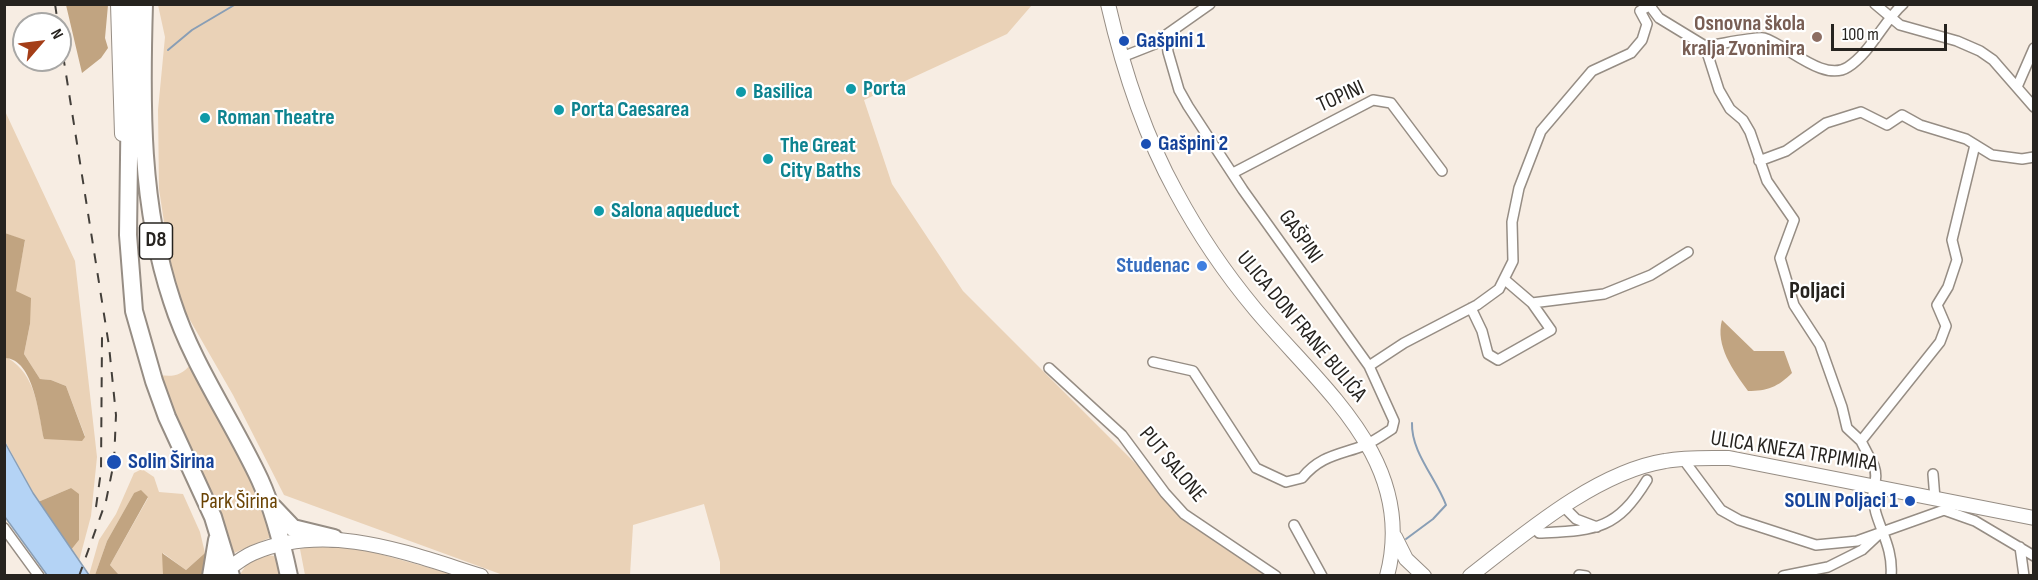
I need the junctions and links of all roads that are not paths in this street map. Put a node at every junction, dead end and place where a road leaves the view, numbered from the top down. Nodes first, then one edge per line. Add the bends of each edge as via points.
1 (118, 4) edge
2 (131, 4) edge
3 (144, 4) edge
4 (1108, 4) edge
5 (1210, 4) edge
6 (1632, 4) edge
7 (1875, 4) edge
8 (1903, 4) edge
9 (1651, 5) edge
10 (1640, 11) junction
11 (1890, 18) junction
12 (1165, 40) junction
13 (1706, 46) junction
14 (2034, 48) edge
15 (1122, 57) junction
16 (2016, 87) junction
17 (2034, 107) edge
18 (1975, 145) junction
19 (2034, 157) edge
20 (1760, 161) junction
21 (1442, 171) dead end
22 (129, 173) junction
23 (1233, 173) junction
24 (1688, 252) dead end
25 (1504, 279) junction
26 (1532, 303) junction
27 (1471, 308) junction
28 (1153, 362) dead end
29 (1369, 366) junction
30 (1048, 368) dead end
31 (1861, 441) junction
32 (1369, 443) junction
33 (1683, 459) junction
34 (1933, 474) dead end
35 (1647, 480) dead end
36 (1875, 487) junction
37 (1935, 499) junction
38 (268, 502) junction
39 (1564, 507) junction
40 (2034, 518) edge
41 (1294, 525) dead end
42 (217, 527) junction
43 (1598, 527) junction
44 (4, 528) edge
45 (1882, 531) junction
46 (1394, 532) junction
47 (1539, 533) dead end
48 (334, 538) junction
49 (282, 544) junction
50 (2020, 547) junction
51 (2034, 556) edge
52 (226, 573) edge
53 (1470, 575) edge
54 (39, 576) edge
55 (211, 576) edge
56 (289, 576) edge
57 (481, 576) edge
58 (1276, 576) edge
59 (1322, 576) edge
60 (1387, 576) edge
61 (1424, 576) edge
62 (1783, 576) edge
63 (1891, 576) edge
64 (2024, 576) edge

1 - 22 main road via 122,160
2 - 22 highway, D8
3 - 38 highway, D8 via 142,117 146,184 163,267 185,334
4 - 15 main road, ULICA DON FRANE BULIĆA
5 - 12 street via 1169,30
6 - 10 street
7 - 11 street
8 - 11 street
9 - 10 street
9 - 13 street via 1659,18
10 - 25 street via 1647,24 1642,40 1631,53 1592,71 1541,131 1519,188 1512,222 1513,261
11 - 13 street via 1857,59 1835,72 1764,38
11 - 16 street via 1900,25 1980,51
12 - 15 street
12 - 23 street, GAŠPINI via 1179,90
13 - 20 street via 1719,90 1750,132
14 - 16 street
15 - 32 main road, ULICA DON FRANE BULIĆA via 1145,128 1176,192 1212,250 1253,306
16 - 17 street
18 - 19 street via 1992,155
18 - 20 street via 1902,115 1887,125 1861,112 1826,123 1786,151
18 - 31 street via 1952,240 1957,260 1937,305 1946,326 1940,342
20 - 31 street via 1767,181 1794,220 1780,258 1794,304 1820,345 1847,429
21 - 23 street, TOPINI via 1391,102 1373,100
22 - 42 highway, D8 via 128,257 134,310 164,408
23 - 29 street, GAŠPINI
24 - 26 street via 1651,275 1604,294
25 - 26 street
25 - 27 street via 1499,289
26 - 27 street via 1551,330 1498,360 1488,354
27 - 29 street
28 - 32 street via 1193,371 1256,468 1286,482 1302,478 1313,465
29 - 32 street, GAŠPINI via 1394,421 1392,429
30 - 58 street, PUT SALONE via 1122,435 1184,514
31 - 36 street via 1874,468
32 - 46 main road, ULICA DON FRANE BULIĆA via 1382,471
33 - 36 main road, ULICA KNEZA TRPIMIRA via 1729,458
33 - 39 main road, ULICA KNEZA TRPIMIRA via 1647,465 1611,478
33 - 45 street via 1721,510 1739,520 1816,545 1857,541
34 - 37 street
35 - 43 street via 1635,500 1616,519
36 - 37 main road, ULICA KNEZA TRPIMIRA
36 - 45 street via 1873,494
37 - 40 main road, ULICA KNEZA TRPIMIRA
38 - 48 highway via 293,528
38 - 49 highway, D8
39 - 43 street via 1576,519
39 - 53 main road, ULICA KNEZA TRPIMIRA
41 - 59 street
42 - 52 highway, D8
42 - 55 highway
43 - 47 street
44 - 54 street
45 - 50 street via 1944,510 1962,514
45 - 62 street via 1862,550 1828,567
45 - 63 street via 1891,550
46 - 60 main road, ULICA DON FRANE BULIĆA
46 - 61 main road, ULICA DON FRANE BULIĆA via 1406,559
48 - 49 main road
48 - 57 main road via 371,544
49 - 52 main road via 254,553
49 - 56 highway, D8
50 - 51 street
50 - 64 street

